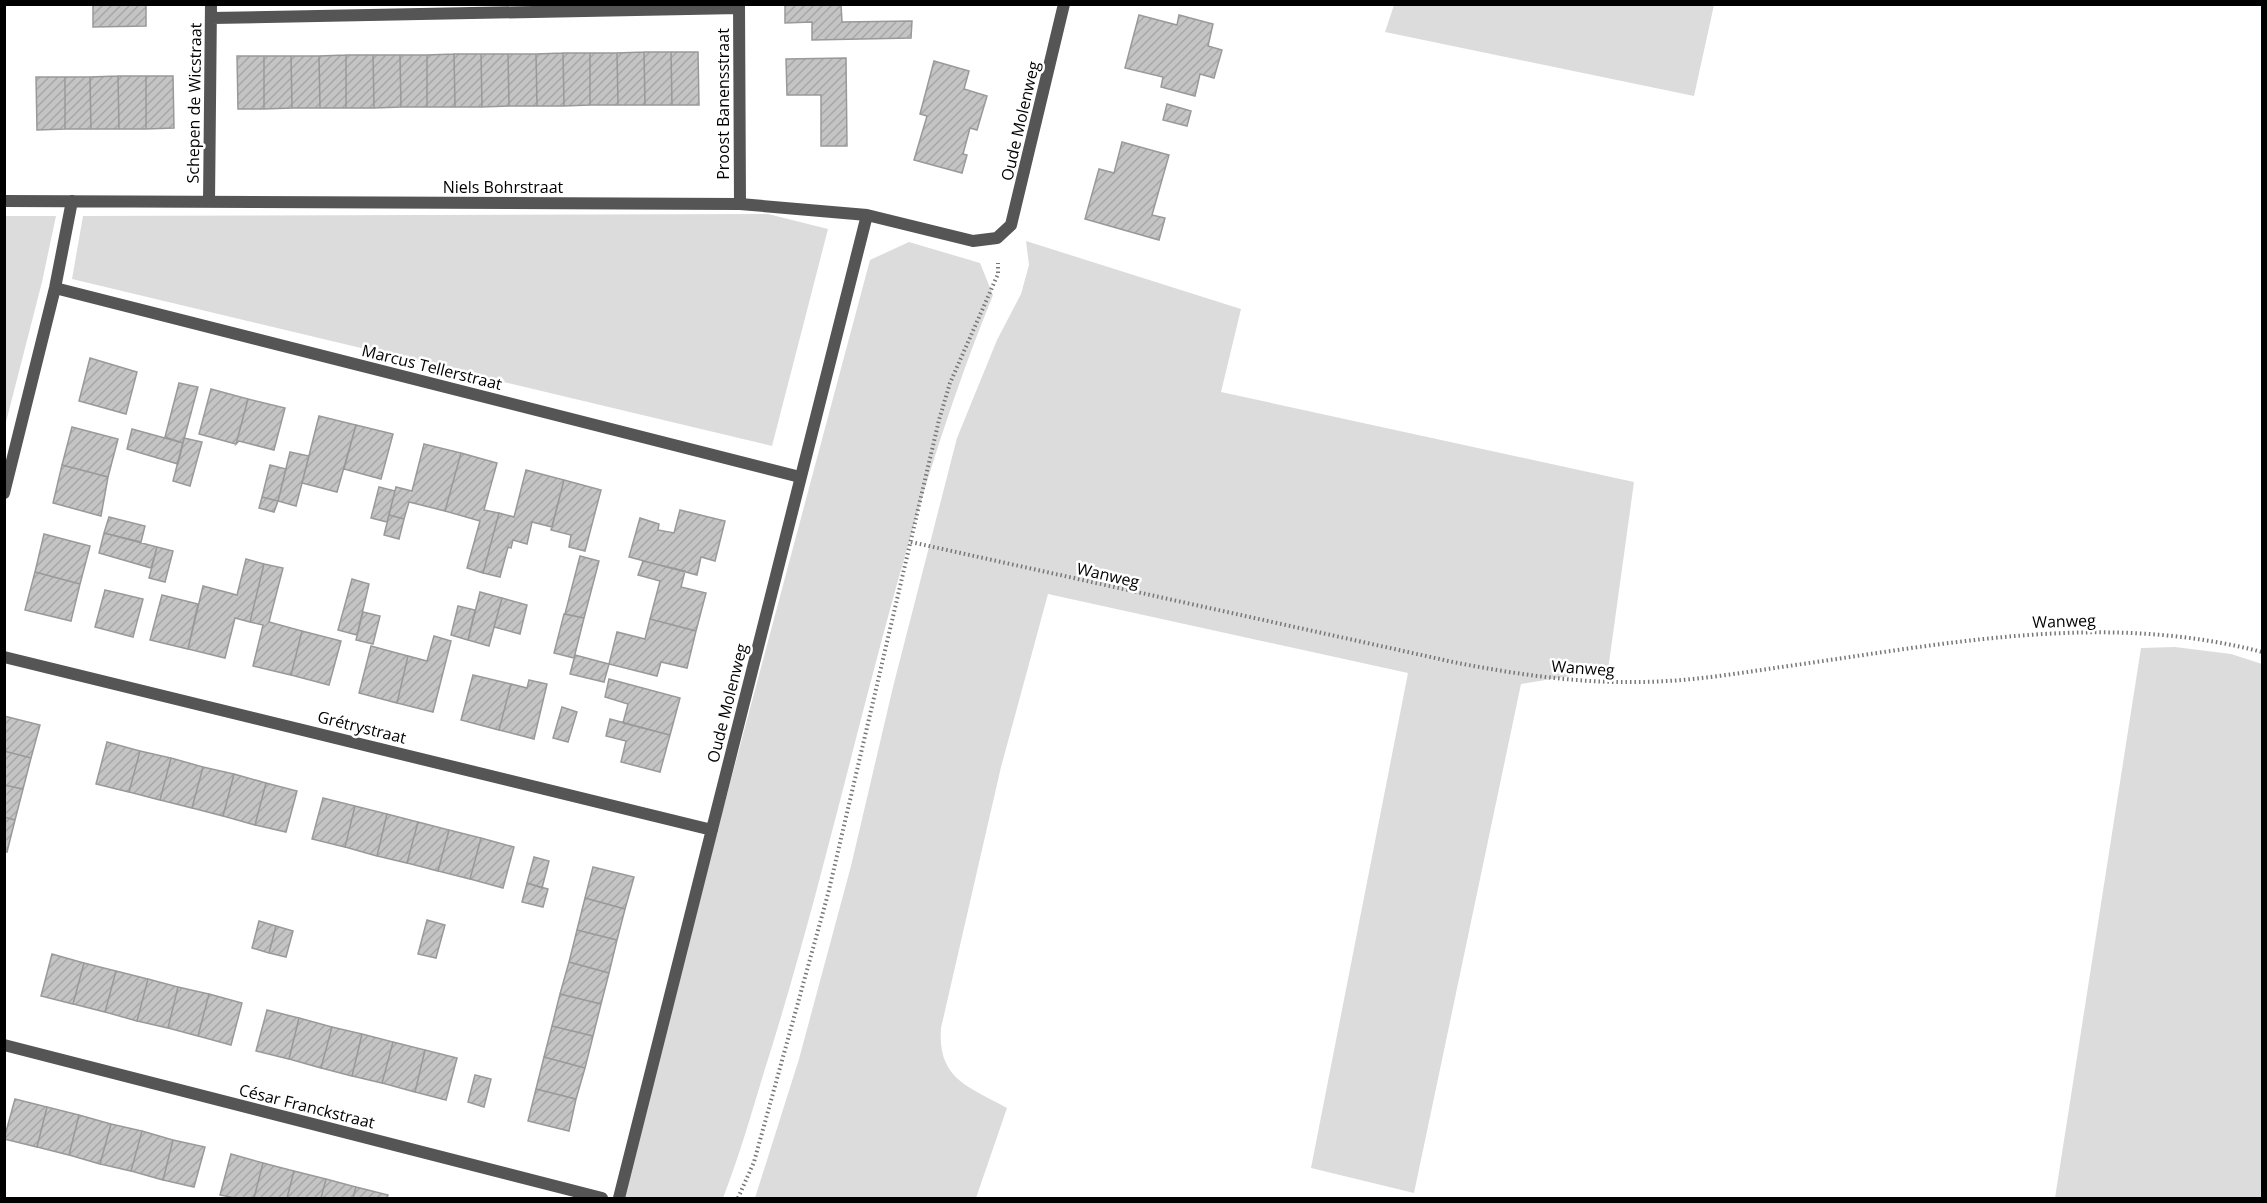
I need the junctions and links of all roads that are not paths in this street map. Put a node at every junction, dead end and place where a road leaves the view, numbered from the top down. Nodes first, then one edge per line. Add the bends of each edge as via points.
1 (212, 4) edge
2 (1064, 4) edge
3 (739, 6) edge
4 (212, 18) junction
5 (4, 201) edge
6 (72, 201) junction
7 (209, 202) junction
8 (740, 204) junction
9 (867, 215) junction
10 (997, 238) joint
11 (55, 288) junction
12 (800, 477) junction
13 (4, 493) edge
14 (4, 657) edge
15 (712, 830) junction
16 (4, 1045) edge
17 (602, 1198) edge
18 (619, 1198) edge

1 - 4 street, Schepen de Wicstraat
2 - 10 street, Oude Molenweg via 1017,208 1011,225
3 - 4 street
3 - 8 street, Proost Banensstraat
4 - 7 street, Schepen de Wicstraat
5 - 6 street, Niels Bohrstraat
6 - 7 street, Niels Bohrstraat
6 - 11 street
7 - 8 street, Niels Bohrstraat
8 - 9 street, Niels Bohrstraat
9 - 10 street, Niels Bohrstraat via 959,240
9 - 12 street, Oude Molenweg
11 - 12 street, Marcus Tellerstraat
11 - 13 street
12 - 15 street, Oude Molenweg
14 - 15 street, Grétrystraat
15 - 18 street, Oude Molenweg
16 - 17 street, César Franckstraat

